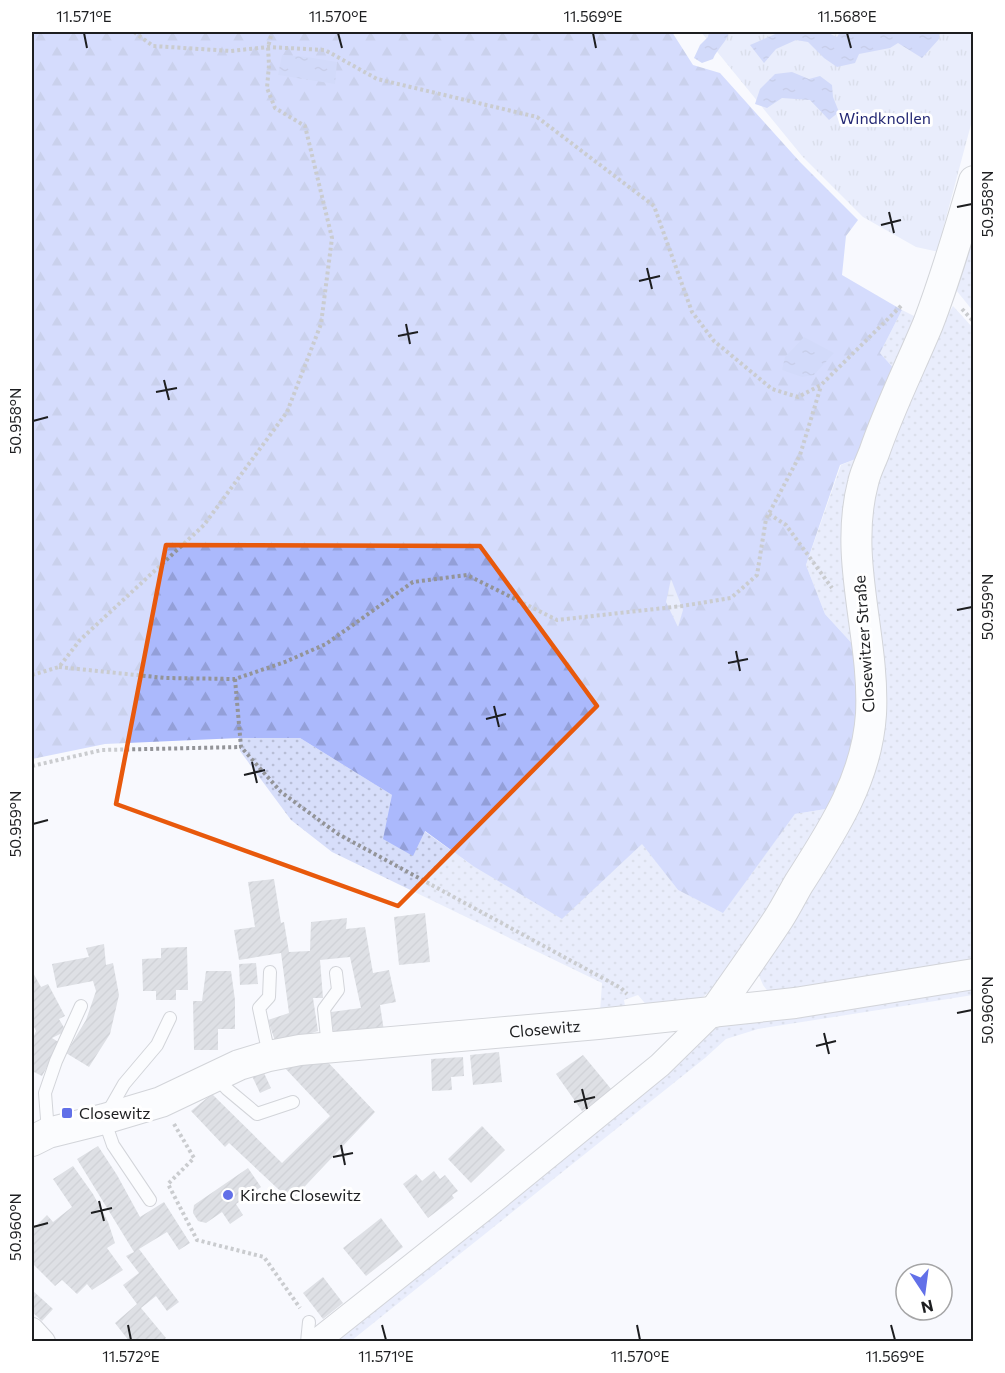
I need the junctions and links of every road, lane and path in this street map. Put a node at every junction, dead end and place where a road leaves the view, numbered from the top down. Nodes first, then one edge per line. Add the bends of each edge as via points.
1 (134, 32) edge
2 (272, 32) edge
3 (268, 47) junction
4 (974, 181) edge
5 (902, 305) dead end
6 (821, 385) junction
7 (769, 514) junction
8 (861, 604) junction
9 (59, 667) junction
10 (32, 675) edge
11 (235, 679) junction
12 (241, 747) junction
13 (32, 766) edge
14 (270, 972) dead end
15 (336, 973) dead end
16 (974, 975) edge
17 (81, 1006) dead end
18 (714, 1012) junction
19 (170, 1018) dead end
20 (651, 1018) junction
21 (328, 1047) junction
22 (269, 1056) junction
23 (215, 1076) junction
24 (161, 1102) junction
25 (294, 1102) dead end
26 (104, 1119) junction
27 (40, 1137) edge
28 (150, 1200) dead end
29 (32, 1330) edge
30 (313, 1332) edge
31 (43, 1341) edge
32 (307, 1341) edge

1 - 3 path via 153,46 231,51
2 - 3 path
3 - 6 path via 325,50 377,79 537,117 654,206 692,312 714,340 772,388 798,397
3 - 9 path via 267,88 275,108 305,126 332,238 321,324 287,412 204,525 80,640
4 - 8 street, Closewitzer Straße via 942,285 863,483 857,540
5 - 6 path
6 - 7 path via 800,455
7 - 8 path via 786,525 835,592
7 - 11 path via 757,575 730,598 557,620 467,575 413,582 326,644
8 - 18 street, Closewitzer Straße via 871,714 859,773 828,839
9 - 10 path
9 - 11 path via 165,678
11 - 12 path
12 - 13 path via 102,750
12 - 20 path via 281,792 338,834 621,988
14 - 22 lane via 269,997 259,1008
15 - 21 lane via 338,990 324,1009
16 - 18 street, Closewitz
17 - 27 lane via 45,1093
18 - 20 street, Closewitz
18 - 30 street via 660,1065 496,1199
19 - 26 lane via 158,1045 124,1084
20 - 21 street, Closewitz
21 - 22 street, Closewitz
22 - 23 street, Closewitz
23 - 24 street, Closewitz
23 - 25 lane via 257,1114
24 - 26 street, Closewitz
24 - 30 path via 194,1158 168,1184 197,1240 264,1257
26 - 27 street, Closewitz
26 - 28 lane via 113,1145
29 - 31 street
30 - 32 lane

